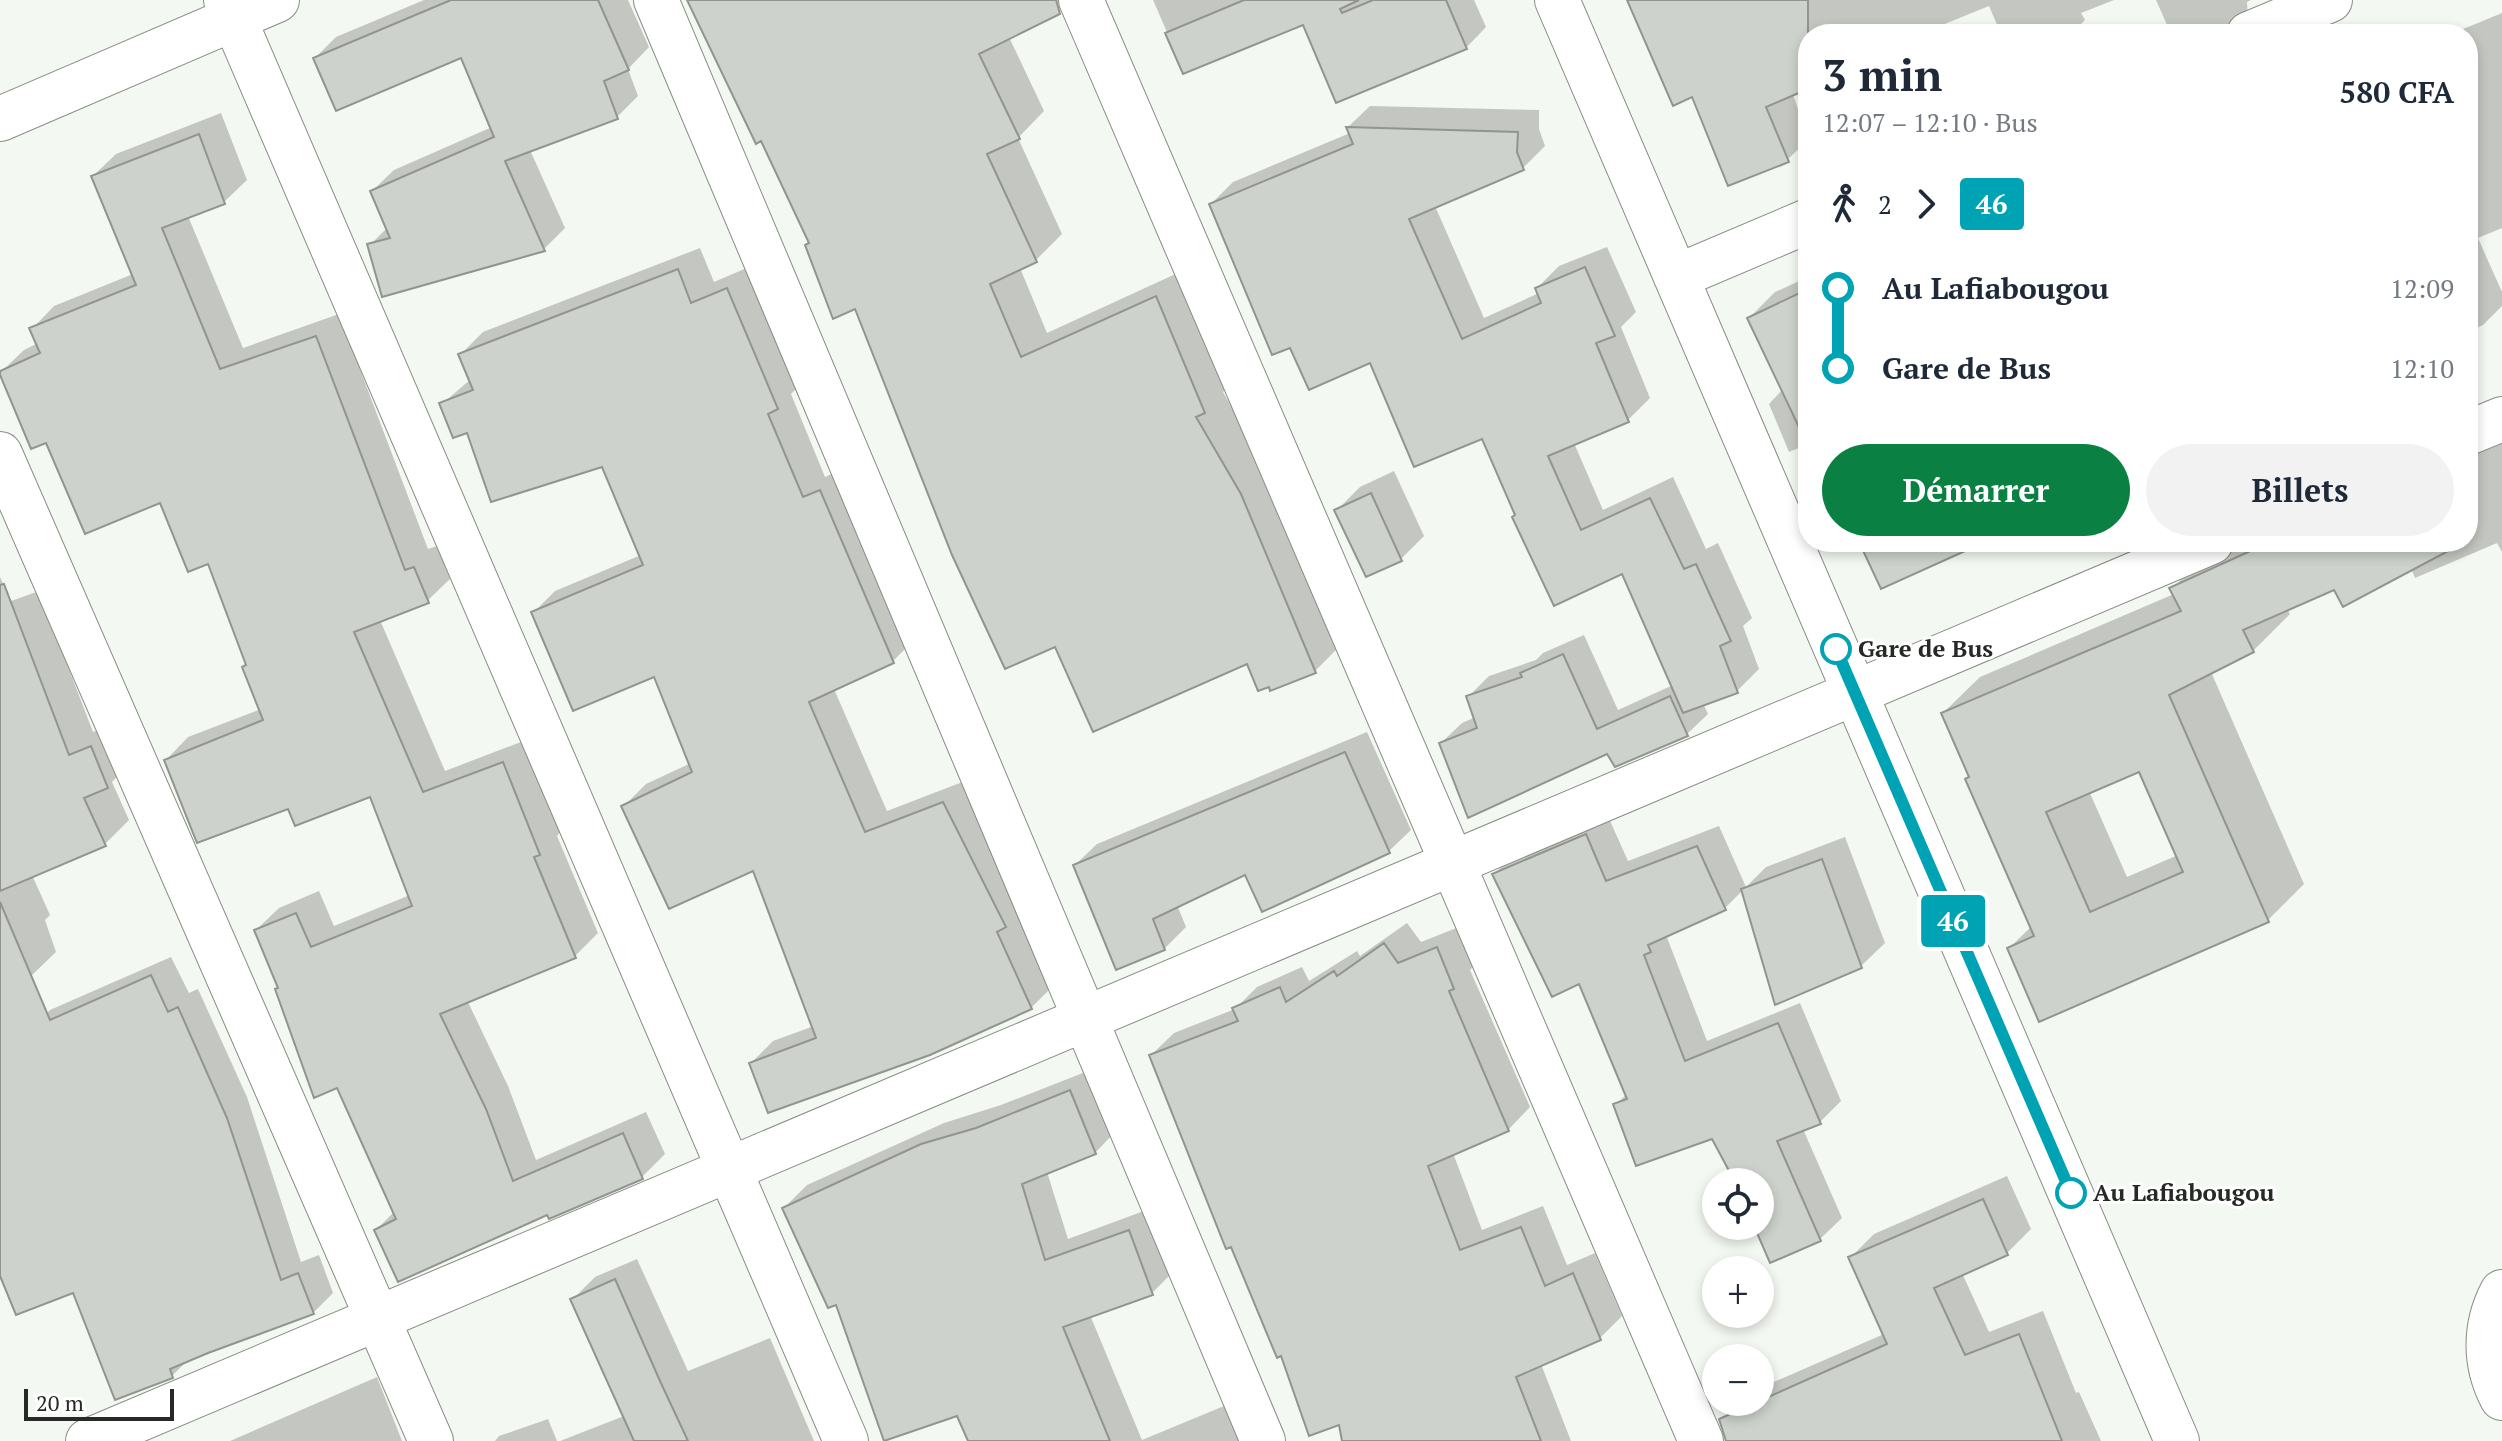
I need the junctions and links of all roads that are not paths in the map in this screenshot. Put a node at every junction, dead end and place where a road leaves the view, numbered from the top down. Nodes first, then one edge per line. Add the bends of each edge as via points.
1 (277, 0) edge
2 (656, 0) edge
3 (1081, 0) edge
4 (1557, 0) edge
5 (2330, 0) edge
6 (230, 9) edge
7 (2273, 24) edge
8 (0, 119) edge
9 (1798, 225) edge
10 (1676, 277) junction
11 (2502, 419) edge
12 (2478, 429) edge
13 (0, 454) edge
14 (2187, 552) edge
15 (1855, 693) junction
16 (1452, 863) junction
17 (1086, 1017) junction
18 (729, 1169) junction
19 (2502, 1292) edge
20 (378, 1319) junction
21 (2502, 1398) edge
22 (88, 1441) edge
23 (431, 1441) edge
24 (846, 1441) edge
25 (1263, 1441) edge
26 (1701, 1441) edge
27 (2177, 1441) edge

1 - 6 street
2 - 17 street
3 - 16 street
4 - 10 street
5 - 7 street
6 - 8 street
6 - 18 street
9 - 10 street
10 - 15 street
11 - 12 street
13 - 20 street
14 - 15 street
15 - 16 street
15 - 27 street
16 - 17 street
16 - 26 street
17 - 18 street
17 - 25 street
18 - 20 street
18 - 24 street
19 - 21 street via 2489,1317 2490,1376
20 - 22 street
20 - 23 street

